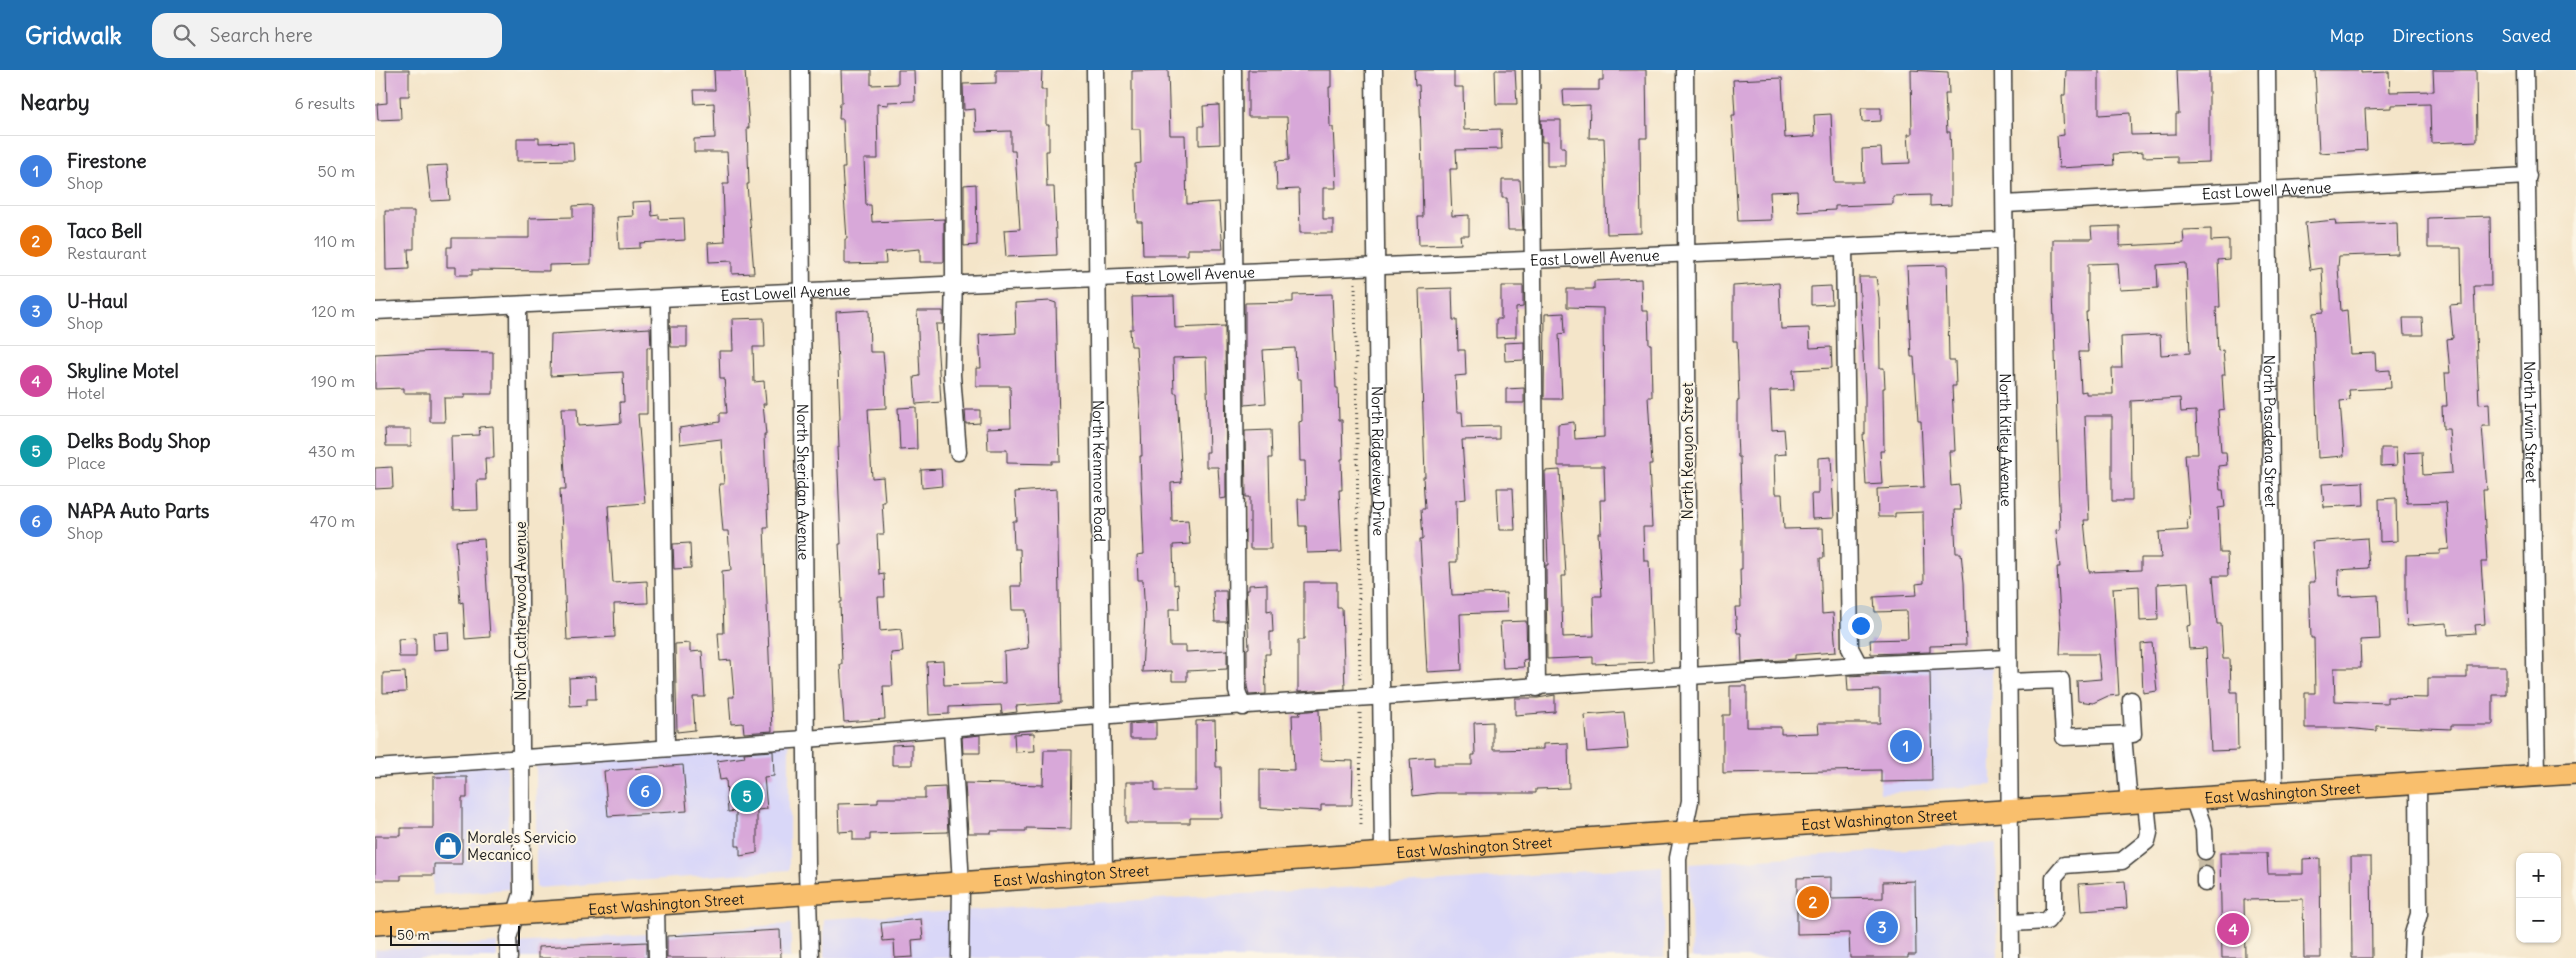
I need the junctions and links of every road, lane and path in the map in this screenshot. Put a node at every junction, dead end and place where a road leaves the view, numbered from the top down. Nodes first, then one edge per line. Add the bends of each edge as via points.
1 (800, 70) edge
2 (953, 70) edge
3 (1095, 70) edge
4 (1233, 70) edge
5 (1374, 70) edge
6 (1531, 70) edge
7 (1685, 70) edge
8 (2003, 70) edge
9 (2267, 70) edge
10 (2525, 70) edge
11 (2528, 176) junction
12 (2268, 191) junction
13 (2005, 204) junction
14 (2005, 240) junction
15 (1844, 248) junction
16 (1686, 254) junction
17 (1534, 261) junction
18 (1376, 268) junction
19 (1235, 273) junction
20 (1097, 278) junction
21 (1355, 278) dead end
22 (954, 286) junction
23 (802, 293) junction
24 (660, 299) junction
25 (518, 306) junction
26 (375, 312) edge
27 (958, 452) dead end
28 (2008, 658) junction
29 (1859, 666) junction
30 (1689, 678) junction
31 (2008, 682) junction
32 (1537, 688) junction
33 (1381, 698) junction
34 (1360, 699) junction
35 (2131, 700) dead end
36 (1243, 707) junction
37 (1102, 718) junction
38 (952, 729) junction
39 (2123, 735) junction
40 (806, 739) junction
41 (666, 748) junction
42 (521, 759) junction
43 (375, 768) edge
44 (2576, 773) edge
45 (2537, 775) junction
46 (2418, 783) junction
47 (2274, 793) junction
48 (2193, 798) junction
49 (2138, 802) junction
50 (2009, 811) junction
51 (1361, 828) dead end
52 (1684, 832) junction
53 (2205, 851) tunnel mouth
54 (1383, 854) junction
55 (1104, 873) junction
56 (961, 884) junction
57 (809, 895) junction
58 (656, 906) junction
59 (513, 914) junction
60 (375, 924) edge
61 (2011, 924) junction
62 (509, 958) edge
63 (657, 958) edge
64 (810, 958) edge
65 (961, 958) edge
66 (1679, 958) edge
67 (2011, 958) edge
68 (2412, 958) edge

1 - 23 street, North Sheridan Avenue
2 - 22 street
3 - 20 street, North Kenmore Road
4 - 19 street
5 - 18 street, North Ridgeview Drive
6 - 17 street
7 - 16 street, North Kenyon Street
8 - 13 street, North Kitley Avenue
9 - 12 street, North Pasadena Street
10 - 11 street, North Irwin Street
11 - 12 street, East Lowell Avenue
11 - 45 street, North Irwin Street
12 - 13 street, East Lowell Avenue
12 - 47 street, North Pasadena Street
13 - 14 street, North Kitley Avenue
14 - 15 street, East Lowell Avenue
14 - 28 street, North Kitley Avenue
15 - 16 street, East Lowell Avenue
15 - 29 street via 1849,648
16 - 17 street, East Lowell Avenue
16 - 30 street, North Kenyon Street
17 - 18 street, East Lowell Avenue
17 - 32 street
18 - 19 street, East Lowell Avenue
18 - 33 street, North Ridgeview Drive
19 - 20 street, East Lowell Avenue
19 - 36 street via 1237,691
20 - 22 street, East Lowell Avenue
20 - 37 street, North Kenmore Road
21 - 34 path
22 - 23 street, East Lowell Avenue
22 - 27 street via 951,375
23 - 24 street, East Lowell Avenue
23 - 40 street, North Sheridan Avenue
24 - 25 street, East Lowell Avenue
24 - 41 street
25 - 26 street, East Lowell Avenue
25 - 42 street, North Catherwood Avenue
28 - 29 street
28 - 31 street, North Kitley Avenue
29 - 30 street
30 - 32 street
30 - 52 street, North Kenyon Street via 1690,801
31 - 39 street via 2061,680 2064,737
31 - 50 street, North Kitley Avenue
32 - 33 street
33 - 34 street
33 - 54 street, North Ridgeview Drive
34 - 36 street
34 - 51 path
35 - 39 street via 2133,734
36 - 37 street
37 - 38 street
37 - 55 street, North Kenmore Road
38 - 40 street
38 - 56 street
39 - 49 street
40 - 41 street
40 - 57 street, North Sheridan Avenue
41 - 42 street
42 - 43 street
42 - 59 street, North Catherwood Avenue via 521,894
44 - 45 main road, East Washington Street
45 - 46 main road, East Washington Street
46 - 47 main road, East Washington Street
46 - 68 street via 2419,914 2413,934
47 - 48 main road, East Washington Street
48 - 49 main road, East Washington Street
48 - 53 street via 2204,829
49 - 50 main road, East Washington Street
49 - 61 street via 2149,833 2147,841 2123,861 2063,865 2054,877 2054,912 2047,921
50 - 52 main road, East Washington Street
50 - 61 street, North Kitley Avenue
52 - 54 main road, East Washington Street
52 - 66 street, North Kenyon Street via 1678,858
54 - 55 main road, East Washington Street
55 - 56 main road, East Washington Street
56 - 57 main road, East Washington Street
56 - 65 street
57 - 58 main road, East Washington Street
57 - 64 street, North Sheridan Avenue
58 - 59 main road, East Washington Street
58 - 63 street
59 - 60 main road, East Washington Street
59 - 62 street, North Catherwood Avenue via 508,938
61 - 67 street, North Kitley Avenue

